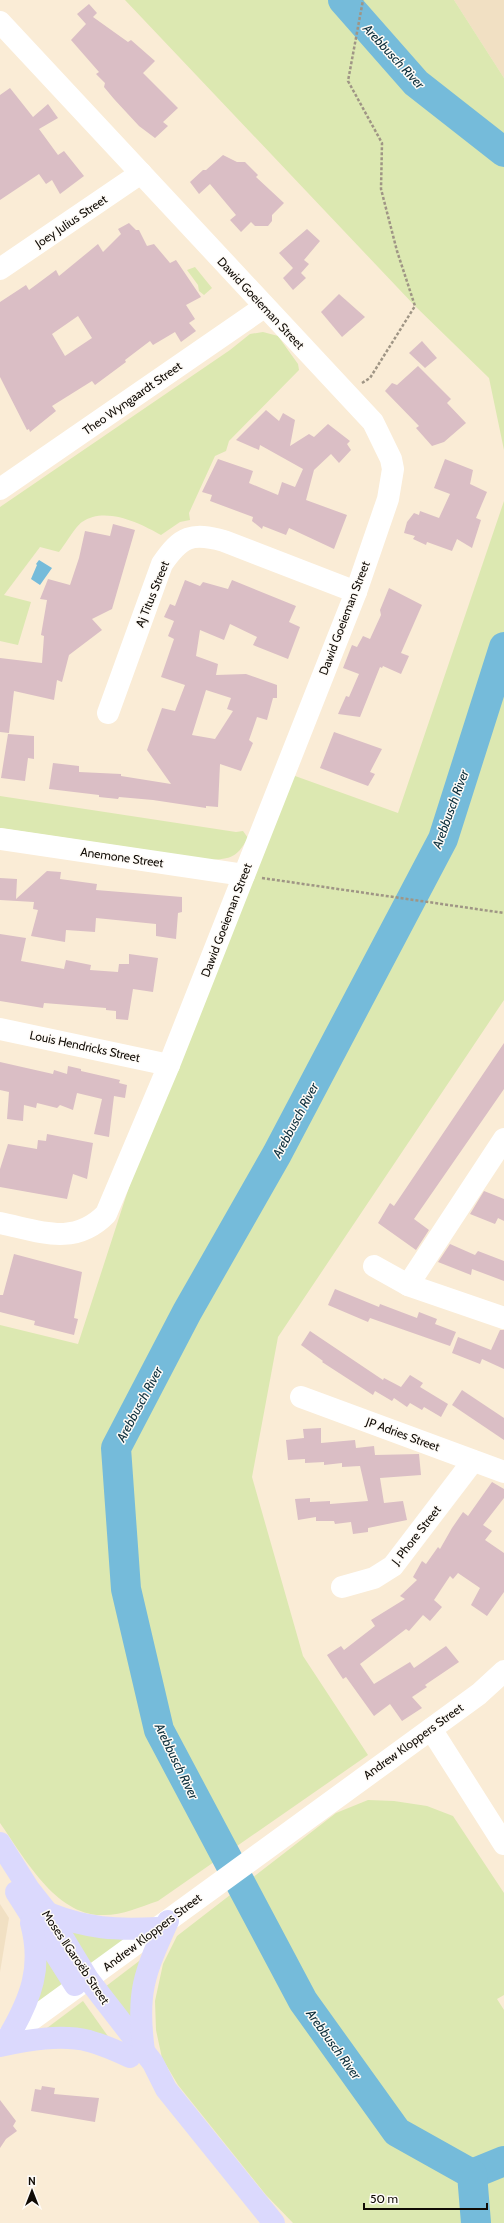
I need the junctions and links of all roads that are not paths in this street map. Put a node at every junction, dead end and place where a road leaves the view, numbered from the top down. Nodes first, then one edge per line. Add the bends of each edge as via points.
1 (3, 30) edge
2 (141, 173) junction
3 (0, 269) edge
4 (264, 307) junction
5 (0, 489) edge
6 (356, 592) junction
7 (108, 713) dead end
8 (0, 840) edge
9 (244, 875) junction
10 (0, 1029) edge
11 (169, 1064) junction
12 (504, 1139) edge
13 (0, 1223) edge
14 (374, 1266) dead end
15 (408, 1285) junction
16 (504, 1318) edge
17 (301, 1397) dead end
18 (473, 1461) junction
19 (504, 1472) edge
20 (342, 1587) dead end
21 (504, 1670) edge
22 (431, 1729) junction
23 (0, 1843) edge
24 (504, 1844) edge
25 (0, 1868) edge
26 (38, 1913) junction
27 (163, 1925) junction
28 (83, 1983) junction
29 (3, 2042) edge
30 (137, 2054) junction
31 (274, 2223) edge

1 - 2 street, Dawid Goeieman Street
2 - 3 street, Joey Julius Street
2 - 4 street, Dawid Goeieman Street
4 - 5 street, Theo Wyngaardt Street
4 - 6 street, Dawid Goeieman Street via 372,422 391,459 393,469 388,499
6 - 7 street, Aj Titus Street via 224,541 206,536 182,540 171,550 162,564
6 - 9 street, Dawid Goeieman Street
8 - 9 street, Anemone Street
9 - 11 street, Dawid Goeieman Street
10 - 11 street, Louis Hendricks Street
11 - 13 street, Dawid Goeieman Street via 106,1214 99,1222 75,1234 62,1235
12 - 15 street
14 - 15 street
15 - 16 street
17 - 18 street, JP Adries Street
18 - 19 street, JP Adries Street
18 - 20 street, J. Phore Street via 393,1566 374,1578
21 - 22 street, Andrew Kloppers Street via 479,1694
22 - 24 street
22 - 27 street, Andrew Kloppers Street
23 - 26 main road, Moses ǁGaroëb Street via 30,1889
25 - 26 main road, Moses ǁGaroëb Street
26 - 27 main road via 94,1928 118,1930
26 - 28 main road, Moses ǁGaroëb Street
26 - 29 main road via 34,1974 26,2007
27 - 28 street, Andrew Kloppers Street
27 - 30 main road via 142,1986
28 - 29 street, Andrew Kloppers Street
28 - 30 main road, Moses ǁGaroëb Street
29 - 30 main road via 66,2038 89,2041
30 - 31 main road, Moses ǁGaroëb Street via 141,2070 166,2089

